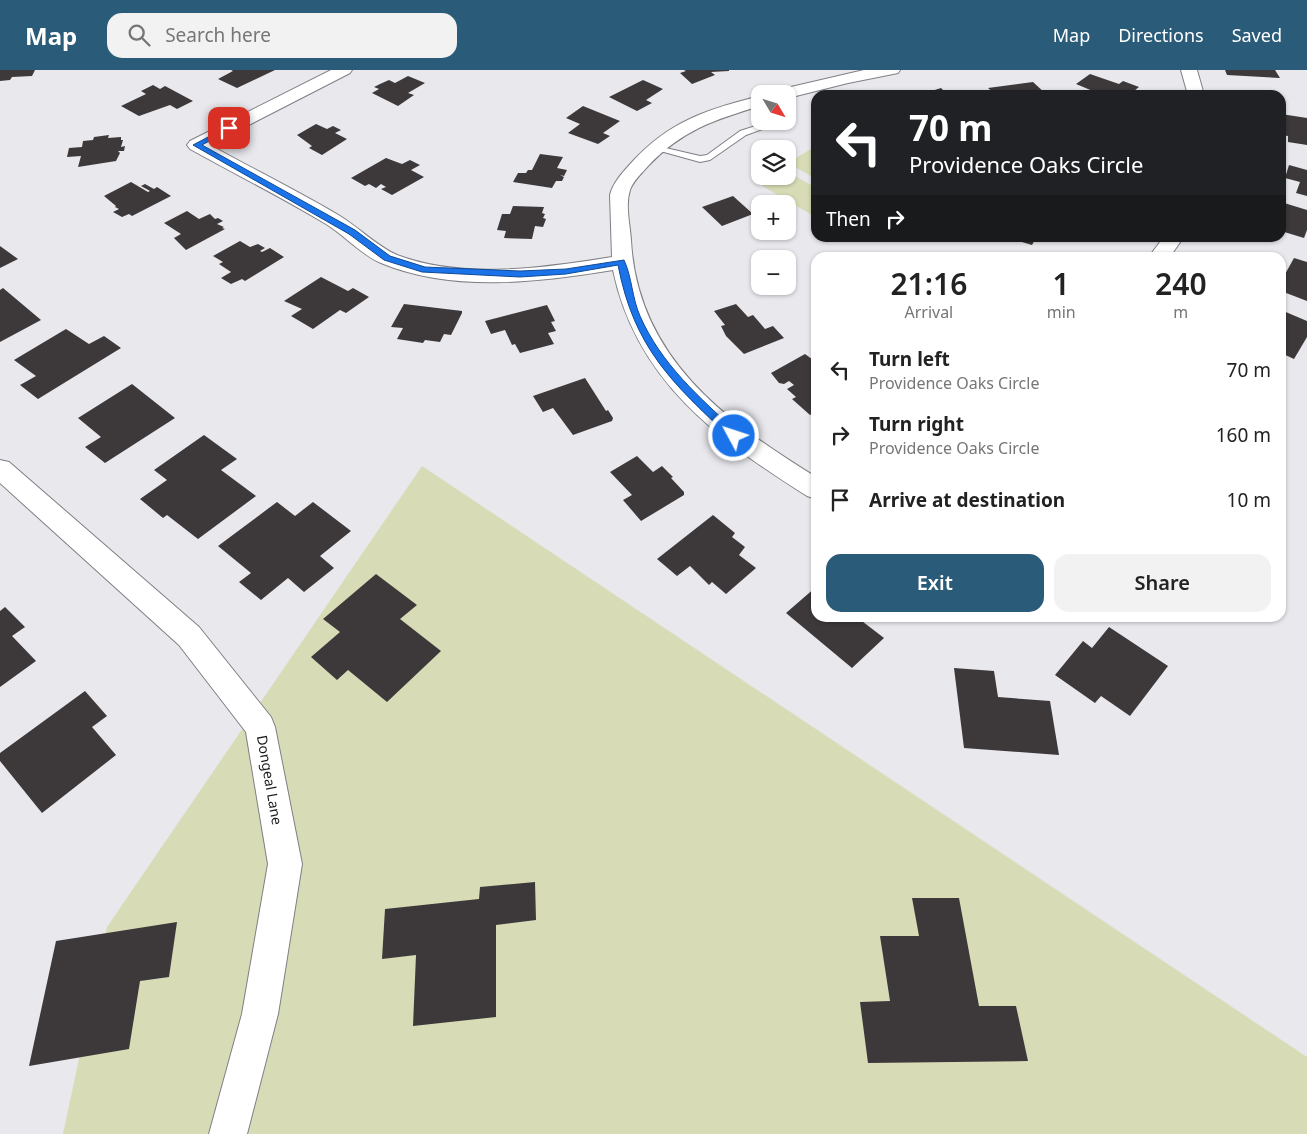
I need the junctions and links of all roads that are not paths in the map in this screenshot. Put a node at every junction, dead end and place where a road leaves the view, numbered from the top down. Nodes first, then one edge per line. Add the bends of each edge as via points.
1 (344, 70) edge
2 (892, 70) edge
3 (1189, 70) edge
4 (1195, 90) edge
5 (796, 91) edge
6 (751, 104) edge
7 (752, 130) edge
8 (657, 149) junction
9 (621, 262) junction
10 (0, 469) edge
11 (811, 486) edge
12 (228, 1134) edge

1 - 9 street via 196,145 352,232 387,258 425,270 520,274 566,272
2 - 5 street
3 - 4 street
6 - 8 street via 690,124
7 - 8 lane via 743,133 710,157 700,159
8 - 9 street via 622,188 619,199
9 - 11 street via 639,324 663,364 683,388 734,436
10 - 12 street, Dongeal Lane via 190,636 260,726 285,864 260,1014

